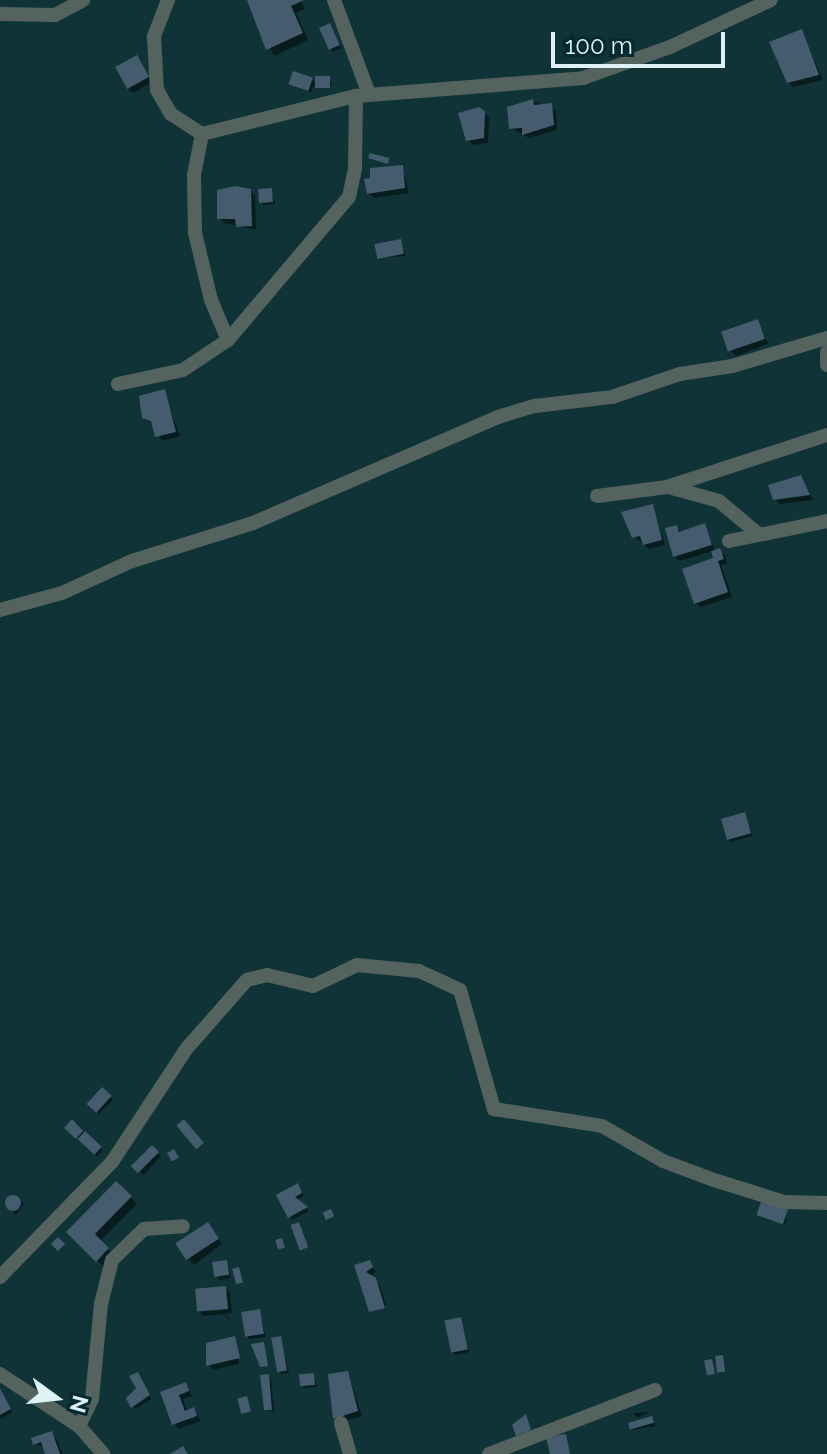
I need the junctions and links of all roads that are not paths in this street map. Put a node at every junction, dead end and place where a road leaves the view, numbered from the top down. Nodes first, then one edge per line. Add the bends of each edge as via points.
1 (83, 0) edge
2 (168, 0) edge
3 (334, 0) edge
4 (761, 2) edge
5 (0, 14) edge
6 (362, 95) junction
7 (202, 134) junction
8 (827, 338) edge
9 (228, 340) junction
10 (827, 352) edge
11 (827, 365) edge
12 (118, 384) dead end
13 (827, 435) edge
14 (667, 487) junction
15 (597, 496) dead end
16 (827, 521) edge
17 (757, 533) junction
18 (729, 541) dead end
19 (0, 610) edge
20 (827, 1203) edge
21 (183, 1226) dead end
22 (0, 1277) edge
23 (0, 1374) edge
24 (655, 1390) dead end
25 (341, 1423) dead end
26 (79, 1426) junction
27 (103, 1454) edge
28 (350, 1454) edge
29 (489, 1454) edge

1 - 5 street via 55,15
2 - 7 street via 154,37 157,90 171,114
3 - 6 street
4 - 6 street via 670,47 583,78
6 - 7 street
6 - 9 street via 349,197
7 - 9 street via 194,175 195,233 211,300
8 - 19 street via 732,366 680,374 612,397 498,417 253,523 132,561 62,593
9 - 12 street via 183,370
10 - 11 street
13 - 14 street
14 - 15 street
14 - 17 street via 719,501
16 - 17 street via 775,535
17 - 18 street
20 - 22 street via 784,1202 724,1184 663,1161 602,1126 494,1109 460,990 419,971 357,965 313,986 261,975 247,980 187,1048 112,1162
21 - 26 street via 144,1229 112,1260 101,1304 92,1399
23 - 26 street
24 - 29 street
25 - 28 street
26 - 27 street

